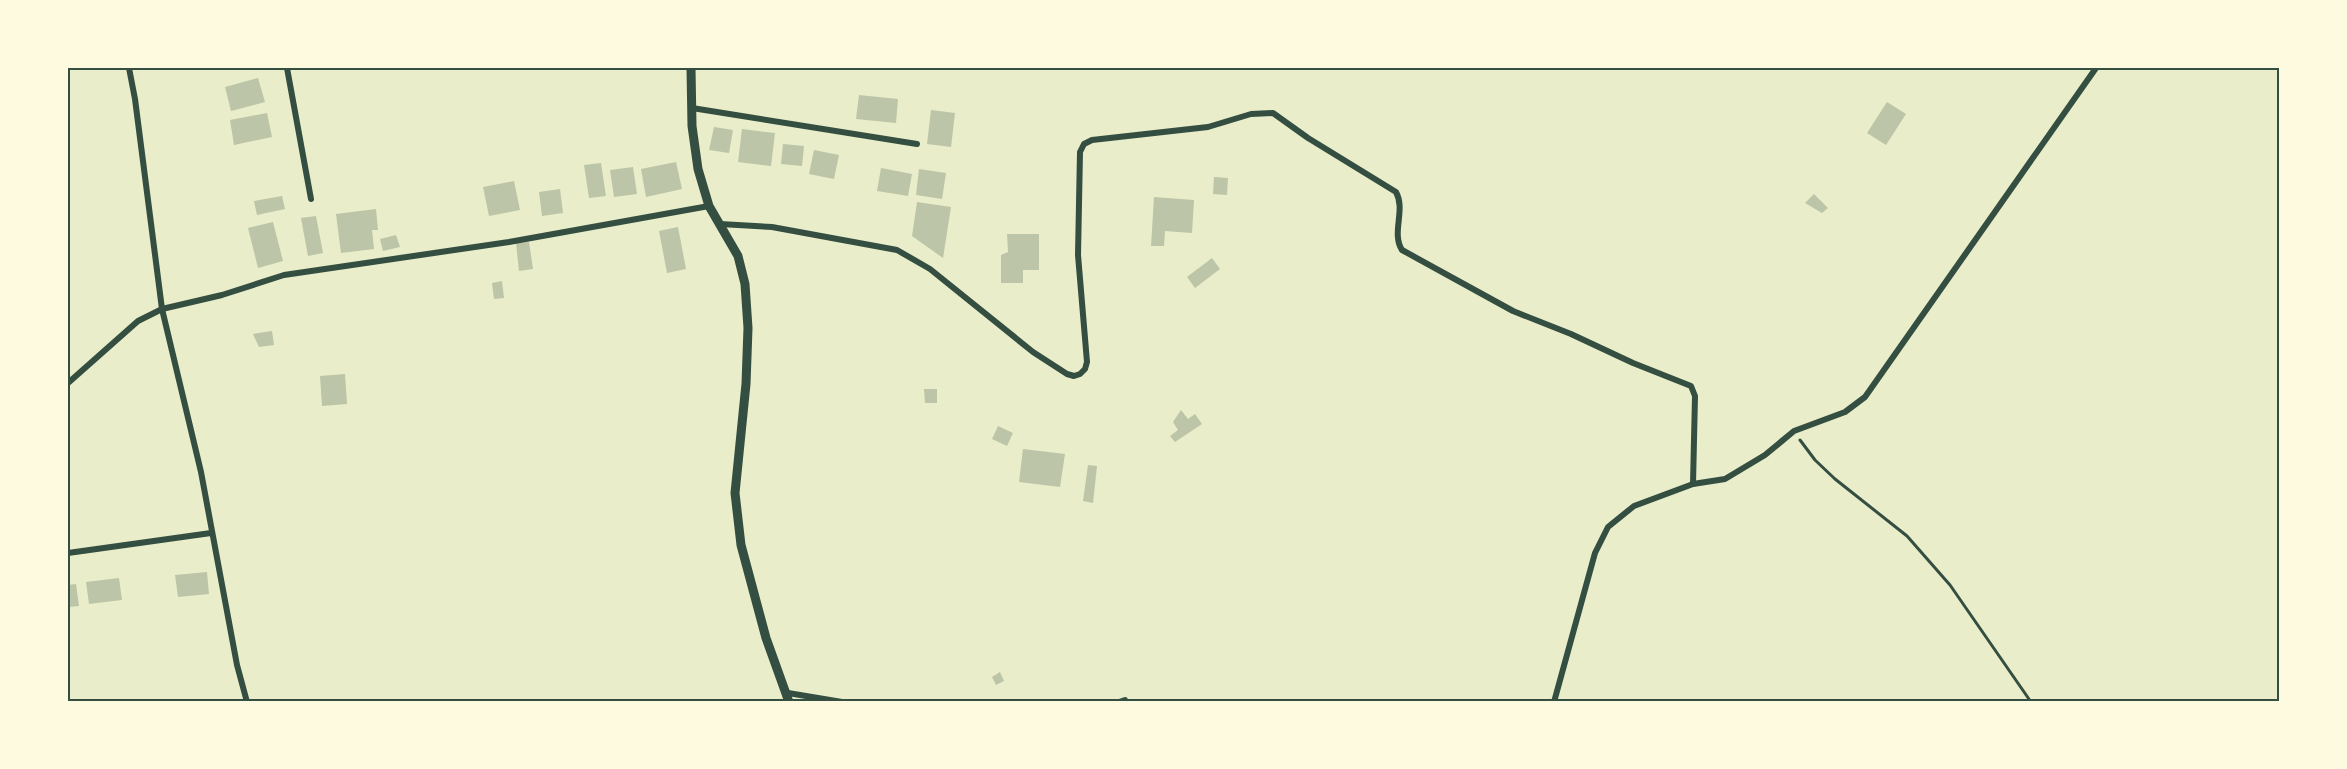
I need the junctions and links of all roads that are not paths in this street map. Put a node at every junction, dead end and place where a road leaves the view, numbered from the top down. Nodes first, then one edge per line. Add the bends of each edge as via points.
1 (129, 68) edge
2 (287, 68) edge
3 (691, 68) edge
4 (2096, 68) edge
5 (692, 108) junction
6 (917, 144) dead end
7 (311, 199) dead end
8 (709, 206) junction
9 (720, 224) junction
10 (162, 309) junction
11 (68, 383) edge
12 (1693, 484) junction
13 (211, 533) junction
14 (68, 553) edge
15 (788, 697) edge
16 (247, 702) edge
17 (842, 702) edge
18 (1554, 702) edge

1 - 10 street
2 - 7 street
3 - 5 street
4 - 12 street via 1865,397 1845,412 1794,431 1765,455 1725,479
5 - 6 street
5 - 8 street via 698,169
8 - 9 street
8 - 10 street via 509,242 284,275 222,296
9 - 12 street via 772,227 897,250 930,269 1033,352 1074,376 1085,369 1086,362 1078,255 1080,153 1084,144 1208,127 1251,114 1273,113 1396,192 1398,241 1402,250 1513,311 1690,386 1695,396
9 - 15 street via 738,256 745,284 748,328 735,493 741,545 766,638
10 - 11 street via 138,321
10 - 13 street via 201,472
12 - 18 street via 1634,506 1608,527 1595,553
13 - 14 street
13 - 16 street
15 - 17 street

